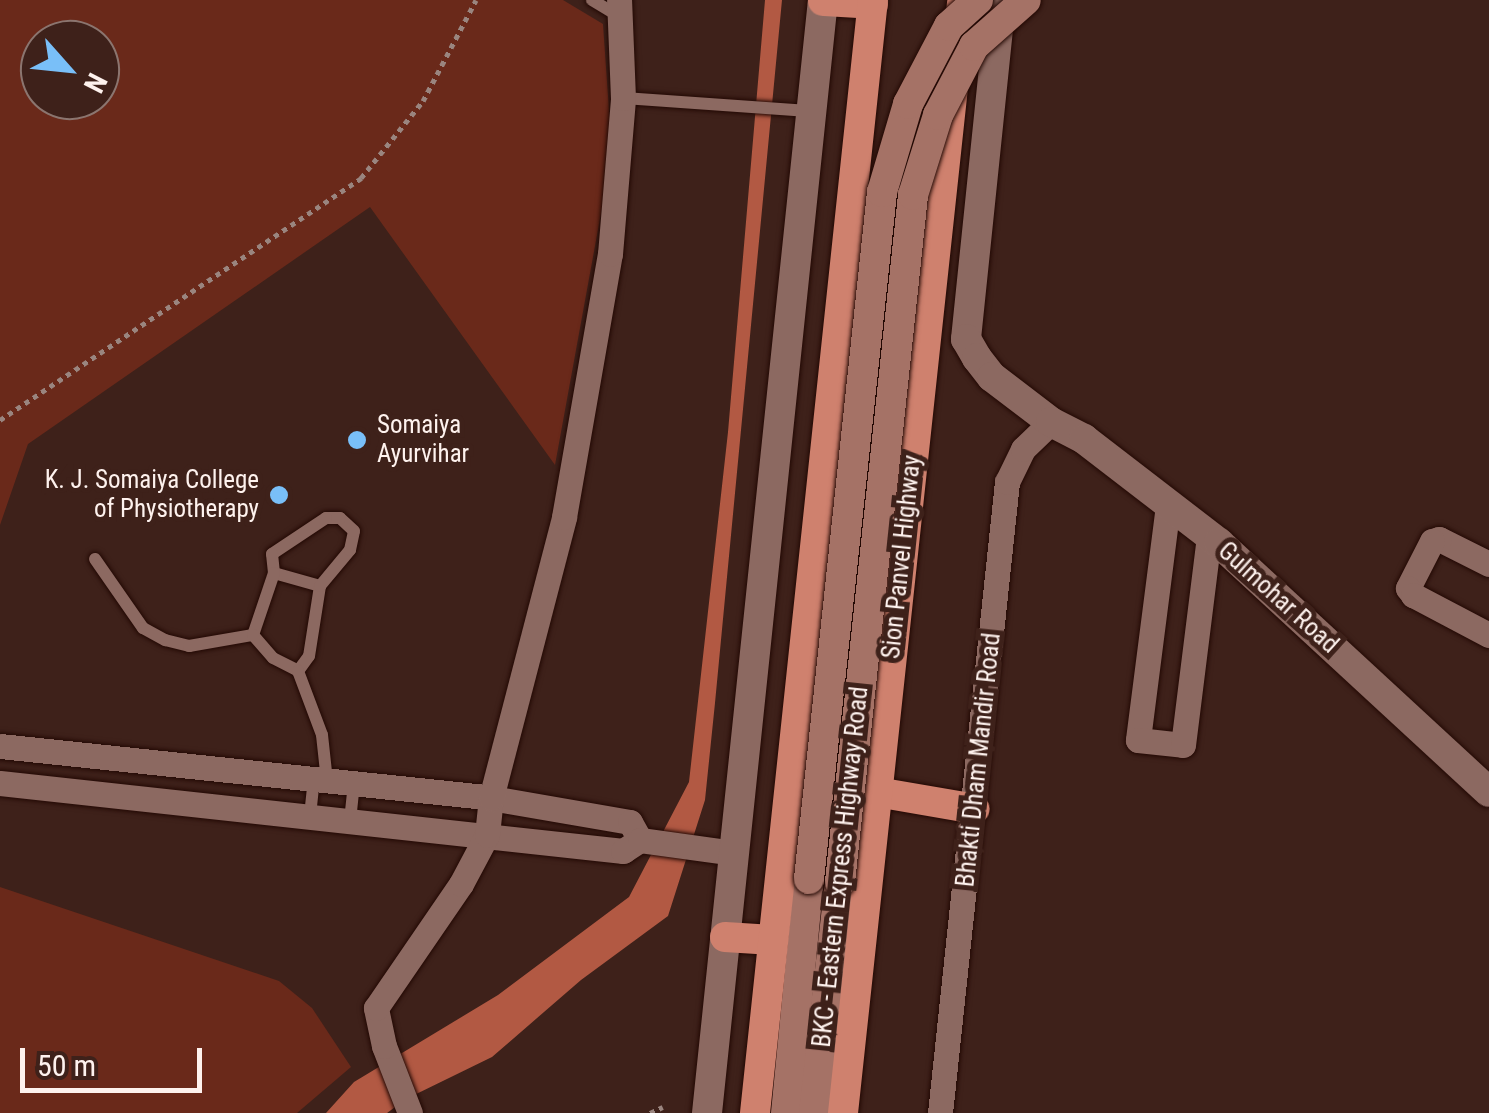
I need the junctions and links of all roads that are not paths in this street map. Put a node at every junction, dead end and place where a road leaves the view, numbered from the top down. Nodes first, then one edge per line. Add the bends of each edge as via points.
1 (592, 0) edge
2 (823, 0) edge
3 (962, 0) edge
4 (978, 0) edge
5 (1001, 0) edge
6 (1026, 0) edge
7 (873, 2) edge
8 (620, 9) edge
9 (623, 98) junction
10 (812, 111) junction
11 (1051, 422) junction
12 (1168, 505) junction
13 (1209, 535) junction
14 (95, 559) dead end
15 (1160, 564) junction
16 (1489, 564) edge
17 (274, 573) junction
18 (1204, 575) junction
19 (320, 586) junction
20 (1489, 634) edge
21 (253, 636) junction
22 (298, 670) junction
23 (0, 746) edge
24 (320, 780) junction
25 (0, 784) edge
26 (354, 784) junction
27 (1488, 790) edge
28 (877, 792) junction
29 (491, 798) junction
30 (975, 809) junction
31 (310, 816) junction
32 (350, 820) junction
33 (487, 835) junction
34 (645, 841) junction
35 (721, 852) junction
36 (725, 937) junction
37 (773, 940) junction
38 (408, 1106) edge
39 (707, 1113) edge
40 (755, 1113) edge
41 (786, 1113) edge
42 (814, 1113) edge
43 (843, 1113) edge
44 (940, 1113) edge

1 - 8 lane
2 - 7 highway
2 - 10 street
3 - 28 highway, Sion Panvel Highway
4 - 41 main road, BKC - Eastern Express Highway Road, bridge via 949,26 908,104 882,192
5 - 11 street, Gulmohar Road via 966,338 992,377
6 - 42 main road, BKC - Eastern Express Highway Road, bridge via 974,46 938,115 913,195
7 - 37 highway
8 - 9 street
9 - 10 lane
9 - 29 street via 610,254 564,517
10 - 35 street
11 - 12 street, Gulmohar Road via 1084,439
11 - 30 street, Bhakti Dham Mandir Road via 1023,448 1007,482
12 - 13 street, Gulmohar Road
12 - 15 street
13 - 18 street
13 - 27 street, Gulmohar Road
14 - 21 lane via 143,628 166,640 190,646
15 - 18 street
15 - 18 street via 1138,740 1183,745
16 - 20 street via 1438,539 1408,588
17 - 19 lane
17 - 19 lane via 272,554 326,518 340,518 354,531 350,550
17 - 21 lane
19 - 22 lane via 309,656
21 - 22 lane via 273,658
22 - 24 lane via 322,736
23 - 24 street
24 - 26 street
24 - 31 lane
25 - 31 street
26 - 29 street
26 - 32 lane
28 - 30 highway
28 - 43 highway, Sion Panvel Highway
29 - 33 street
29 - 34 street via 630,822
30 - 44 street, Bhakti Dham Mandir Road
31 - 32 street
32 - 33 street
33 - 34 street via 623,850
33 - 38 street via 376,1008
34 - 35 street
35 - 36 street
36 - 37 highway
36 - 39 street
37 - 40 highway

